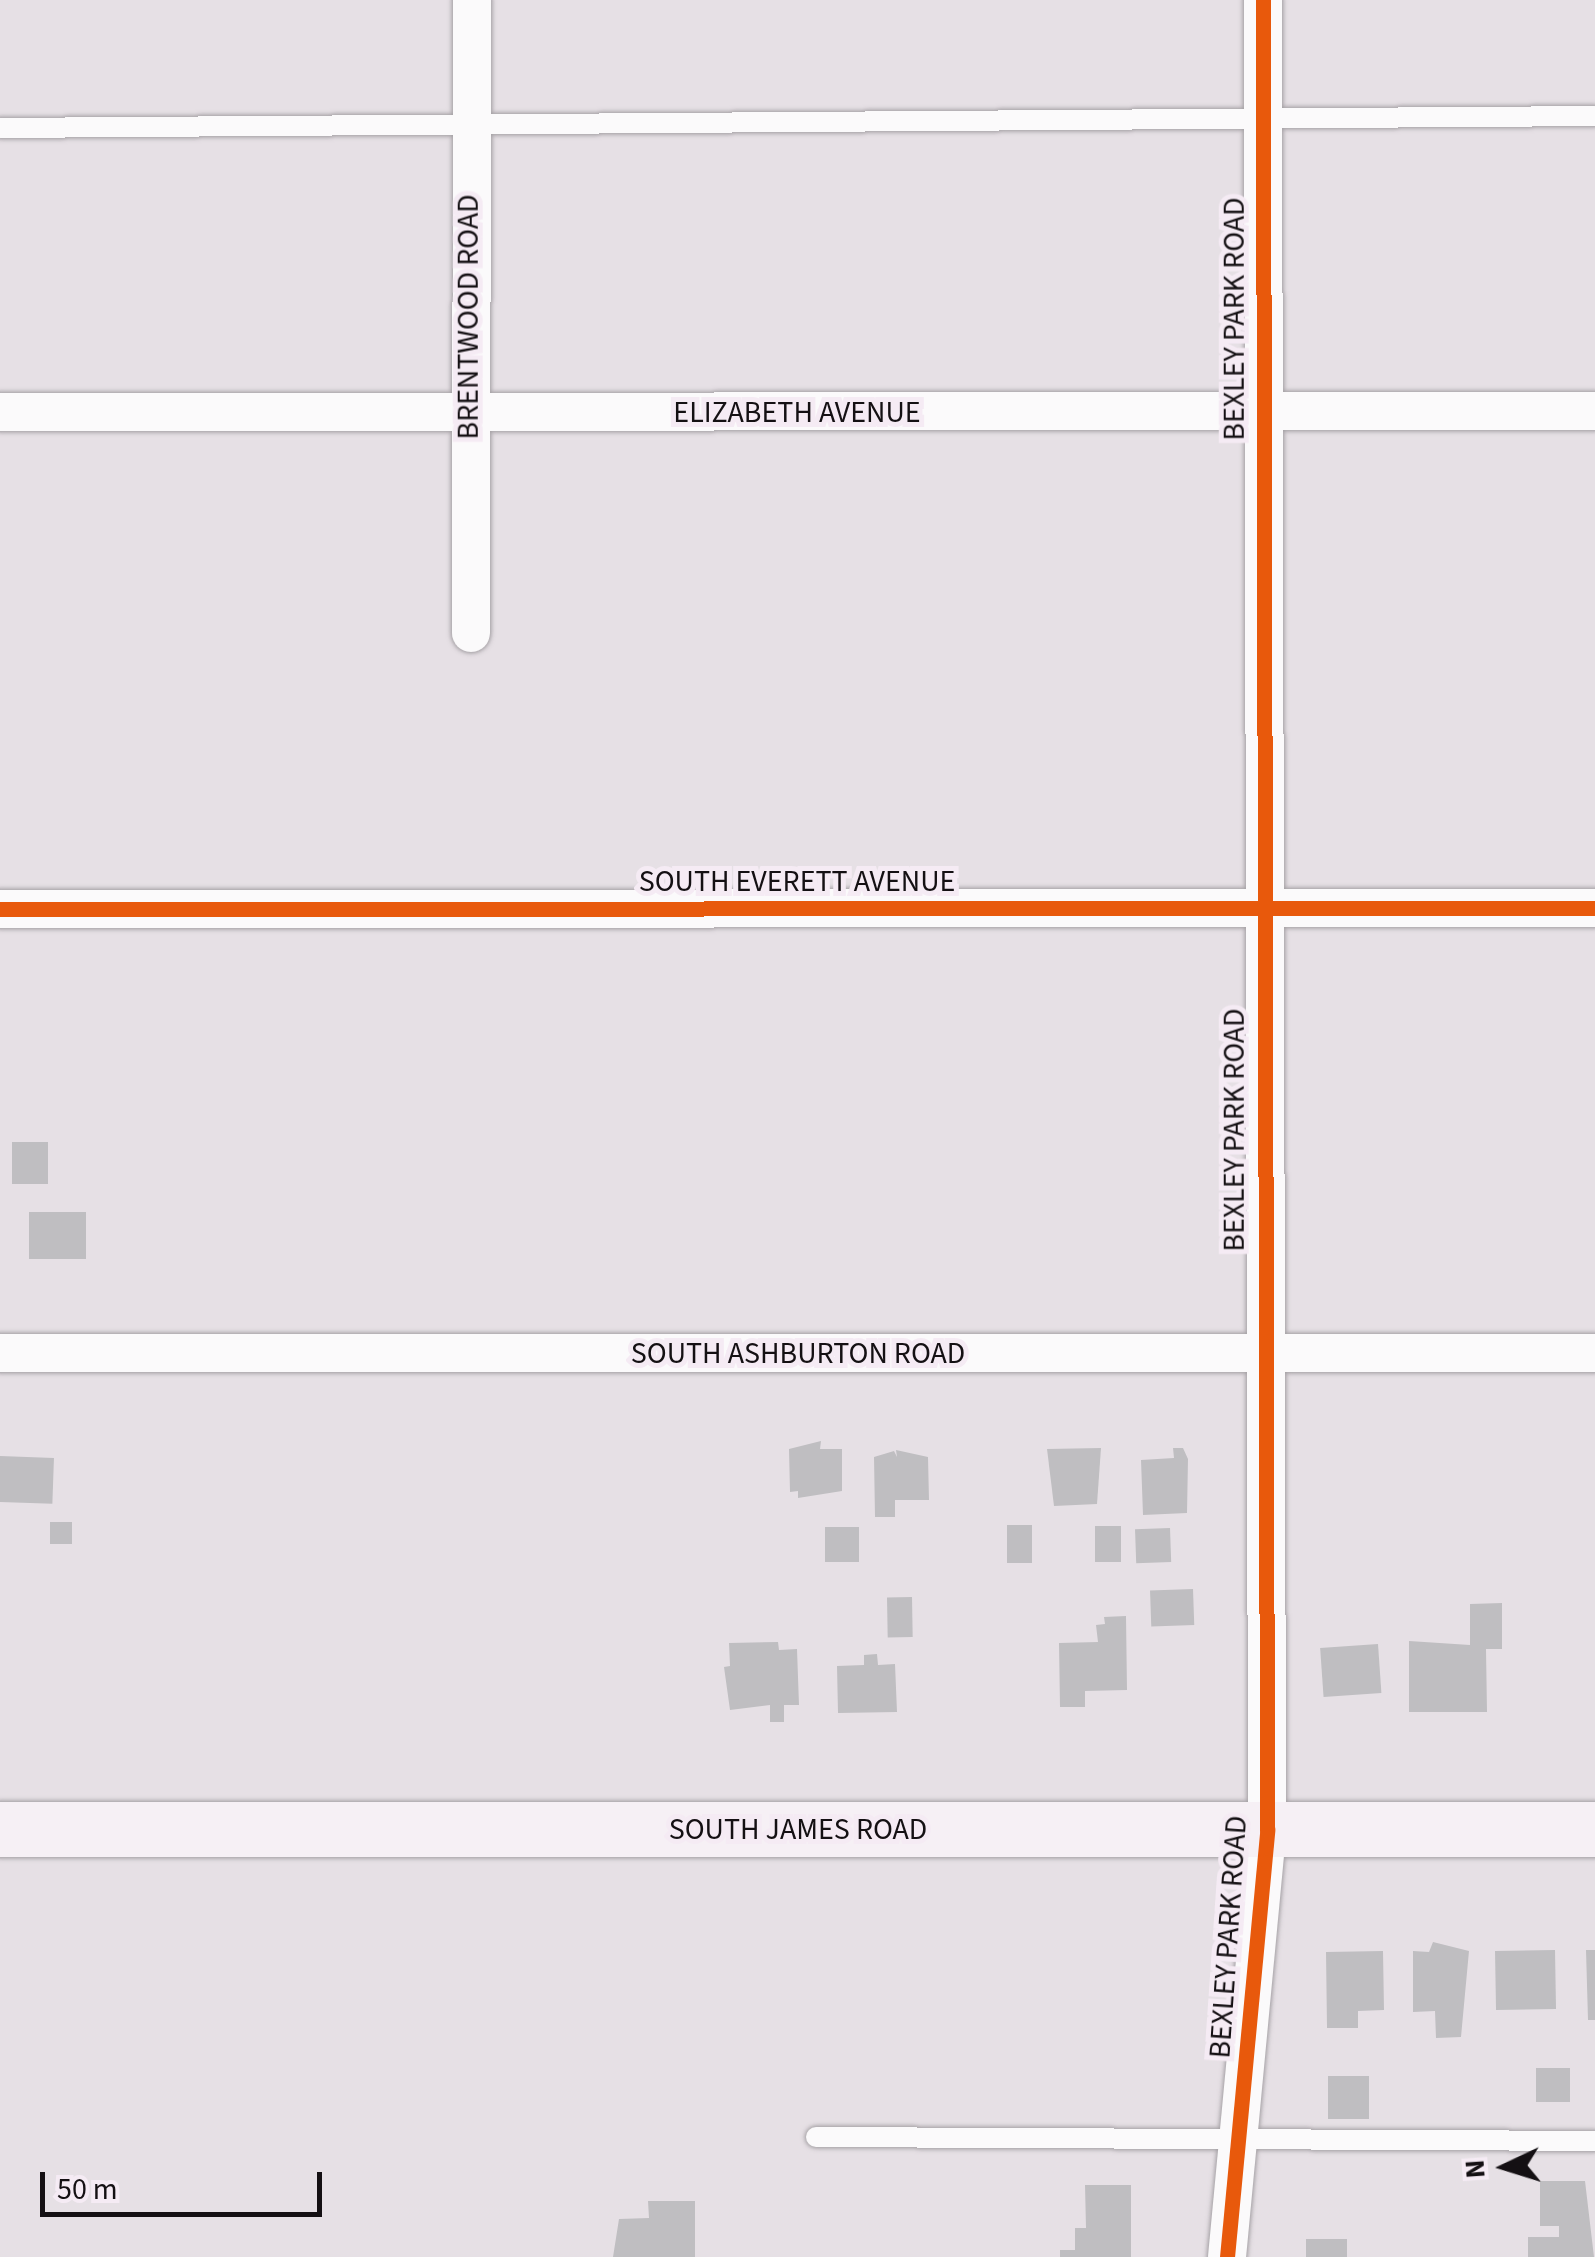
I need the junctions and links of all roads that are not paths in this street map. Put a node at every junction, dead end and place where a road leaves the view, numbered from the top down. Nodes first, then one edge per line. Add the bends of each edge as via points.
1 (472, 0) edge
2 (1263, 0) edge
3 (1595, 116) edge
4 (1263, 117) junction
5 (470, 126) junction
6 (0, 128) edge
7 (1595, 411) edge
8 (0, 412) edge
9 (1263, 412) junction
10 (468, 414) junction
11 (471, 633) dead end
12 (1595, 908) edge
13 (0, 909) edge
14 (1261, 909) junction
15 (1595, 1353) edge
16 (0, 1354) edge
17 (1264, 1354) junction
18 (1595, 1828) edge
19 (0, 1829) edge
20 (1267, 1830) junction
21 (816, 2137) dead end
22 (1595, 2141) edge
23 (1240, 2142) junction
24 (1227, 2257) edge

1 - 5 street, BRENTWOOD ROAD
2 - 4 street, BEXLEY PARK ROAD
3 - 4 lane
4 - 5 lane
4 - 9 street, BEXLEY PARK ROAD
5 - 6 lane
5 - 10 street, BRENTWOOD ROAD
7 - 9 street, ELIZABETH AVENUE
8 - 10 street, ELIZABETH AVENUE
9 - 10 street, ELIZABETH AVENUE
9 - 14 street, BEXLEY PARK ROAD
10 - 11 street, BRENTWOOD ROAD
12 - 14 street, SOUTH EVERETT AVENUE
13 - 14 street, SOUTH EVERETT AVENUE
14 - 17 street, BEXLEY PARK ROAD
15 - 17 street, SOUTH ASHBURTON ROAD
16 - 17 street, SOUTH ASHBURTON ROAD
17 - 20 street, BEXLEY PARK ROAD
18 - 20 main road, SOUTH JAMES ROAD
19 - 20 main road, SOUTH JAMES ROAD
20 - 23 street, BEXLEY PARK ROAD
21 - 23 lane
22 - 23 lane
23 - 24 street, BEXLEY PARK ROAD

